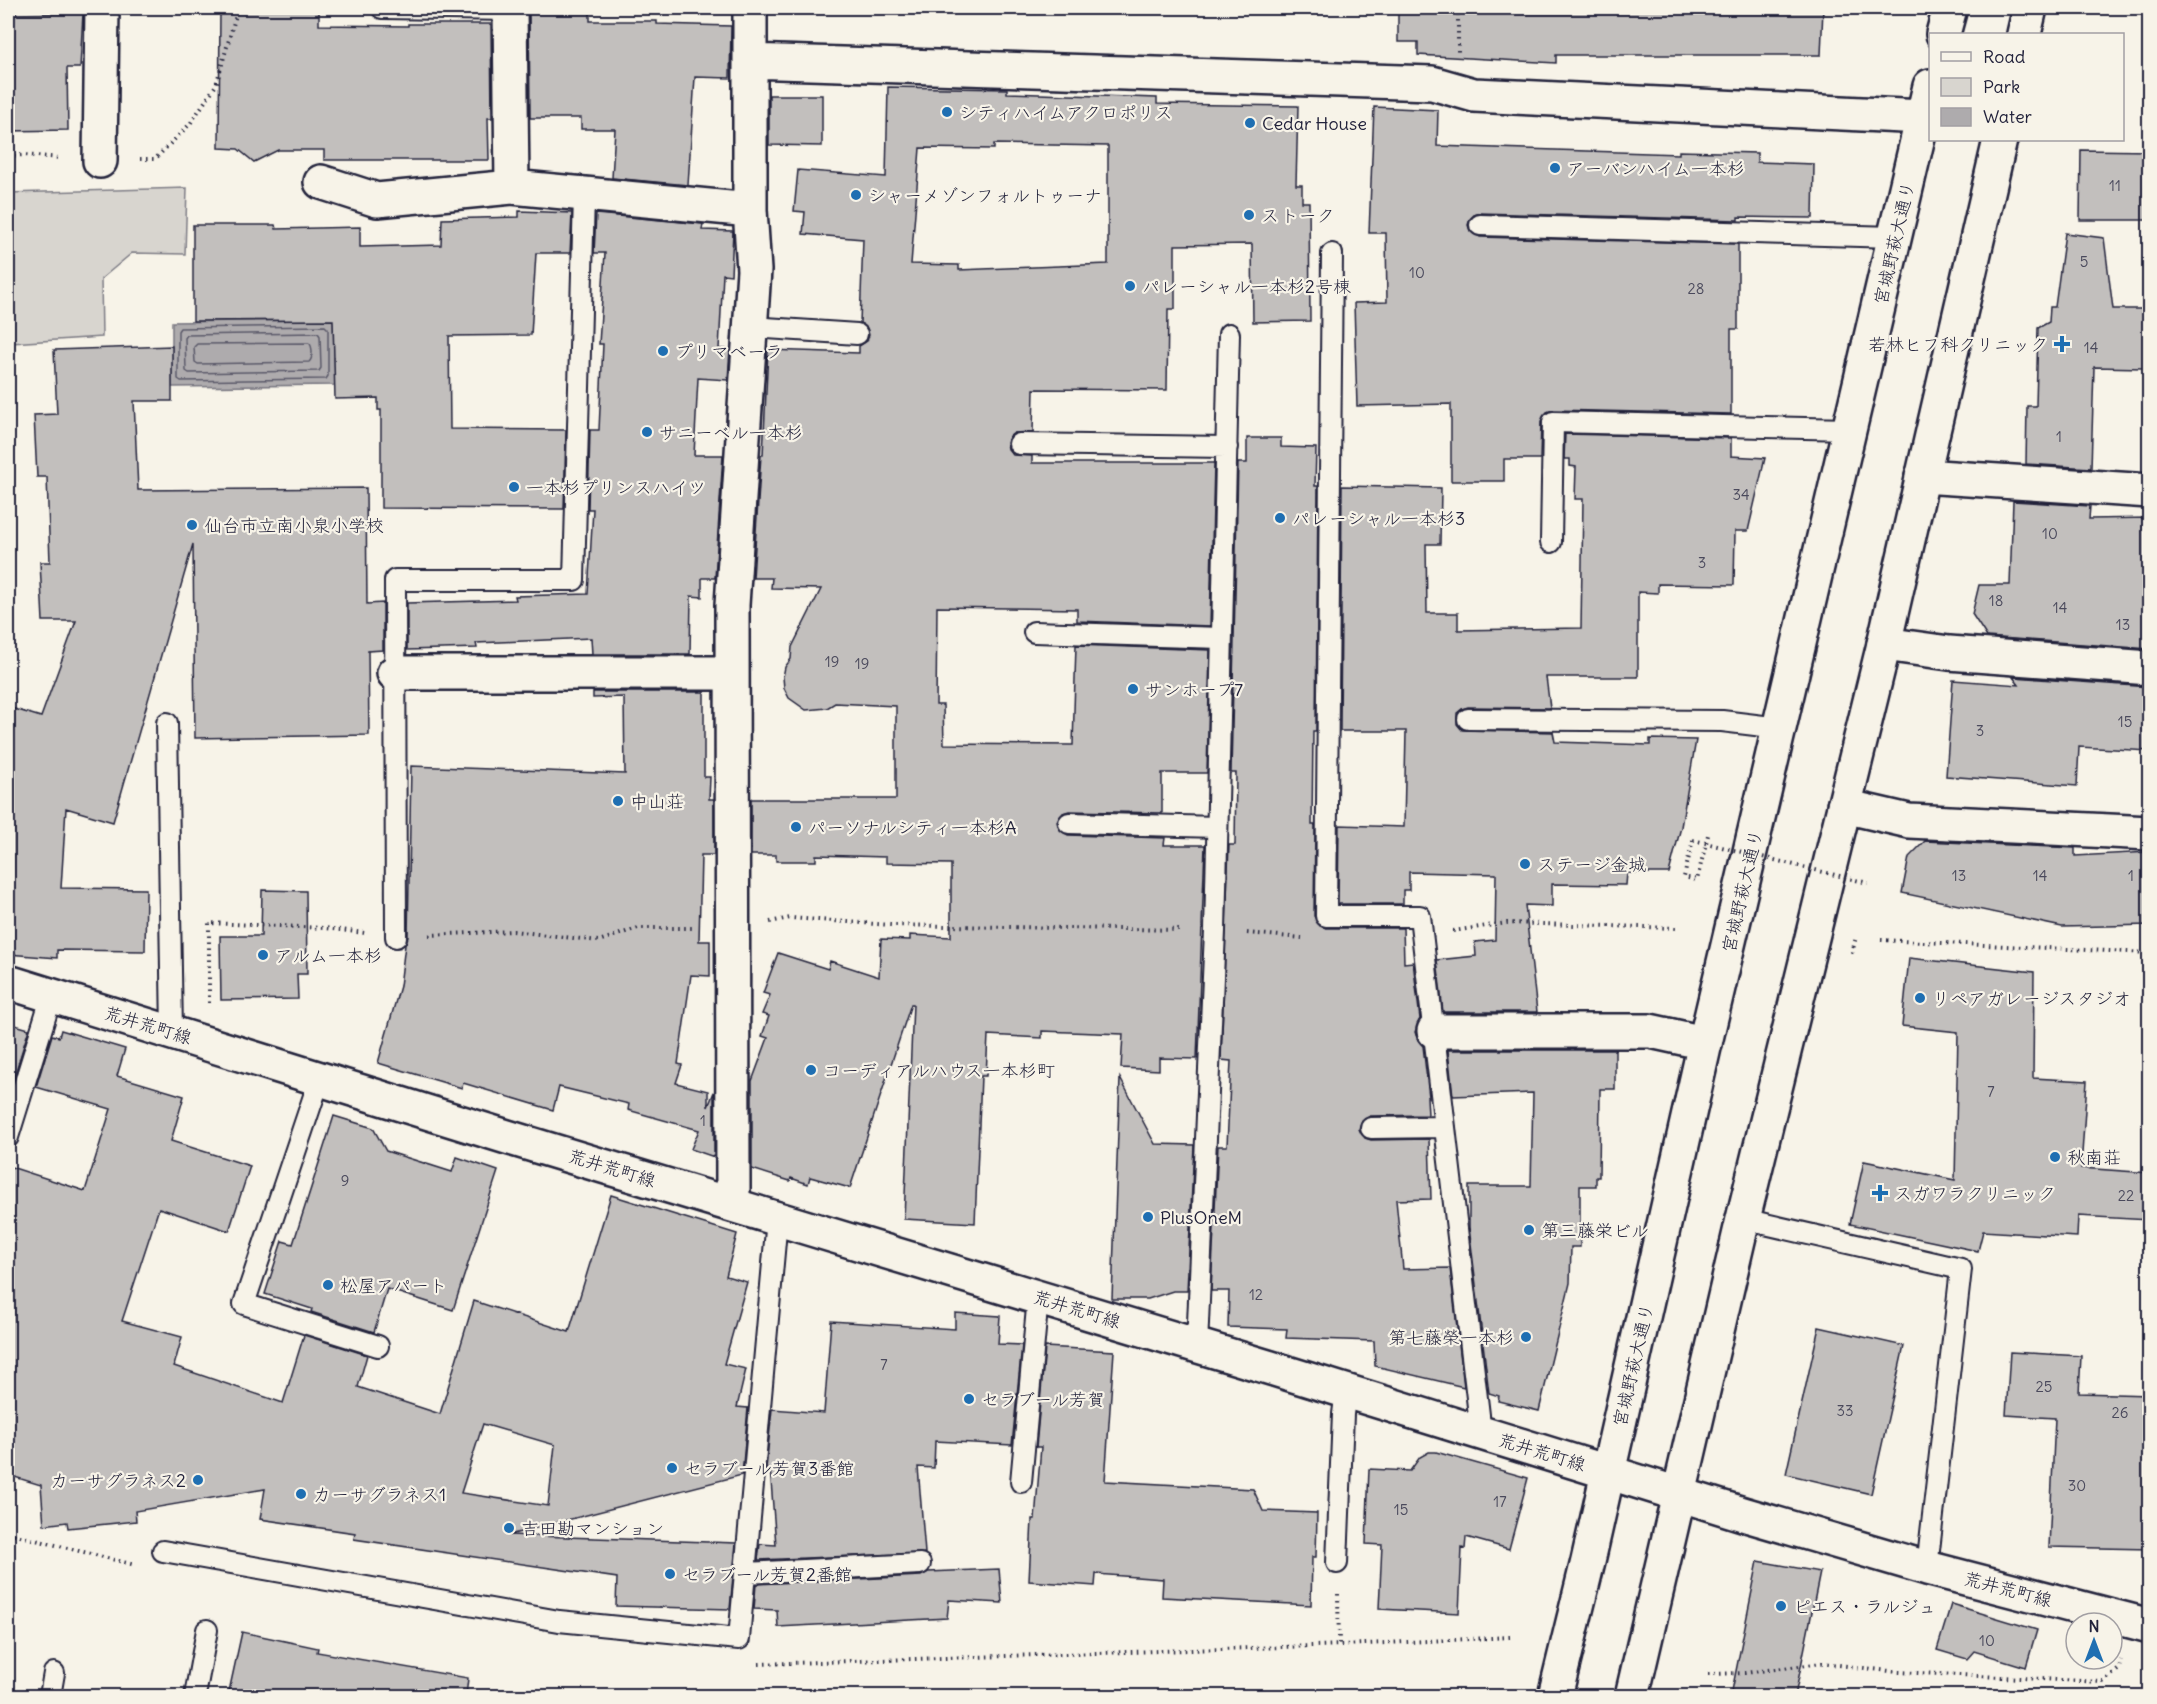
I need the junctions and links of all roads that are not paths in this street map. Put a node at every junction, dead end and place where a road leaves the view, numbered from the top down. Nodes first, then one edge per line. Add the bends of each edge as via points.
1 (102, 8) edge
2 (382, 8) edge
3 (750, 8) edge
4 (1950, 8) edge
5 (2030, 8) edge
6 (510, 9) edge
7 (1943, 33) edge
8 (2024, 33) edge
9 (750, 61) junction
10 (1927, 101) edge
11 (2000, 141) edge
12 (100, 161) road end
13 (321, 182) dead end
14 (512, 188) junction
15 (584, 195) junction
16 (750, 210) junction
17 (1479, 225) dead end
18 (1895, 237) junction
19 (1332, 254) dead end
20 (750, 327) junction
21 (857, 334) dead end
22 (1229, 334) dead end
23 (1850, 429) junction
24 (1019, 444) dead end
25 (1227, 447) junction
26 (1922, 476) junction
27 (2150, 491) edge
28 (1551, 542) dead end
29 (1034, 632) dead end
30 (1221, 638) junction
31 (1884, 644) junction
32 (2150, 668) edge
33 (394, 673) junction
34 (732, 673) junction
35 (1468, 719) dead end
36 (167, 723) dead end
37 (1780, 728) junction
38 (1844, 806) junction
39 (1069, 823) dead end
40 (1217, 827) junction
41 (2150, 833) edge
42 (396, 937) dead end
43 (8, 982) edge
44 (52, 995) junction
45 (1434, 1030) junction
46 (172, 1032) junction
47 (1706, 1043) junction
48 (320, 1078) junction
49 (1445, 1127) junction
50 (1371, 1128) dead end
51 (8, 1137) edge
52 (734, 1204) junction
53 (777, 1219) junction
54 (1743, 1219) junction
55 (1038, 1297) junction
56 (378, 1346) dead end
57 (1197, 1346) junction
58 (1346, 1391) junction
59 (1479, 1434) junction
60 (1609, 1472) junction
61 (1021, 1482) dead end
62 (1679, 1494) junction
63 (163, 1551) dead end
64 (1337, 1563) road end
65 (920, 1564) dead end
66 (1927, 1568) junction
67 (745, 1573) junction
68 (2141, 1624) edge
69 (207, 1630) dead end
70 (54, 1673) dead end
71 (50, 1696) edge
72 (195, 1696) edge
73 (1555, 1696) edge
74 (1632, 1696) edge

1 - 12 street
2 - 6 lane
3 - 9 street
4 - 7 street
5 - 8 street
6 - 14 street
9 - 10 street via 1432,83 1474,94
9 - 16 street
10 - 18 street, 宮城野萩大通り
11 - 26 street
13 - 14 street via 377,200
14 - 15 street
15 - 16 street
15 - 33 lane via 574,580 395,580
16 - 20 street via 754,270
17 - 18 lane
18 - 23 street, 宮城野萩大通り
19 - 45 lane via 1326,915 1420,915
20 - 21 lane
20 - 34 street via 732,605
22 - 25 lane
23 - 28 lane via 1553,422
23 - 37 street, 宮城野萩大通り
24 - 25 lane
25 - 30 lane
26 - 27 street
26 - 31 street
29 - 30 lane
30 - 40 lane
31 - 32 street via 1949,653
31 - 38 street
33 - 34 street
33 - 42 lane
34 - 52 street
35 - 37 lane via 1722,721
36 - 46 lane
37 - 47 street, 宮城野萩大通り
38 - 41 street via 1909,821
38 - 54 street
39 - 40 lane
40 - 57 lane
43 - 44 street, 荒井荒町線
44 - 46 street, 荒井荒町線
44 - 51 lane
45 - 47 street via 1650,1030
45 - 49 lane
46 - 48 street, 荒井荒町線
47 - 60 street, 宮城野萩大通り
48 - 52 street, 荒井荒町線
48 - 56 lane via 244,1304
49 - 50 lane
49 - 59 lane
52 - 53 street, 荒井荒町線
53 - 55 street, 荒井荒町線
53 - 67 lane
54 - 62 street
54 - 66 lane via 1961,1269
55 - 57 street, 荒井荒町線
55 - 61 lane
57 - 58 street, 荒井荒町線
58 - 59 street, 荒井荒町線
58 - 64 lane
59 - 60 street, 荒井荒町線
60 - 62 street, 荒井荒町線
60 - 73 street, 宮城野萩大通り
62 - 66 street, 荒井荒町線
62 - 74 street
63 - 67 lane via 559,1621 739,1639
65 - 67 lane
66 - 68 street, 荒井荒町線
69 - 72 lane
70 - 71 lane

